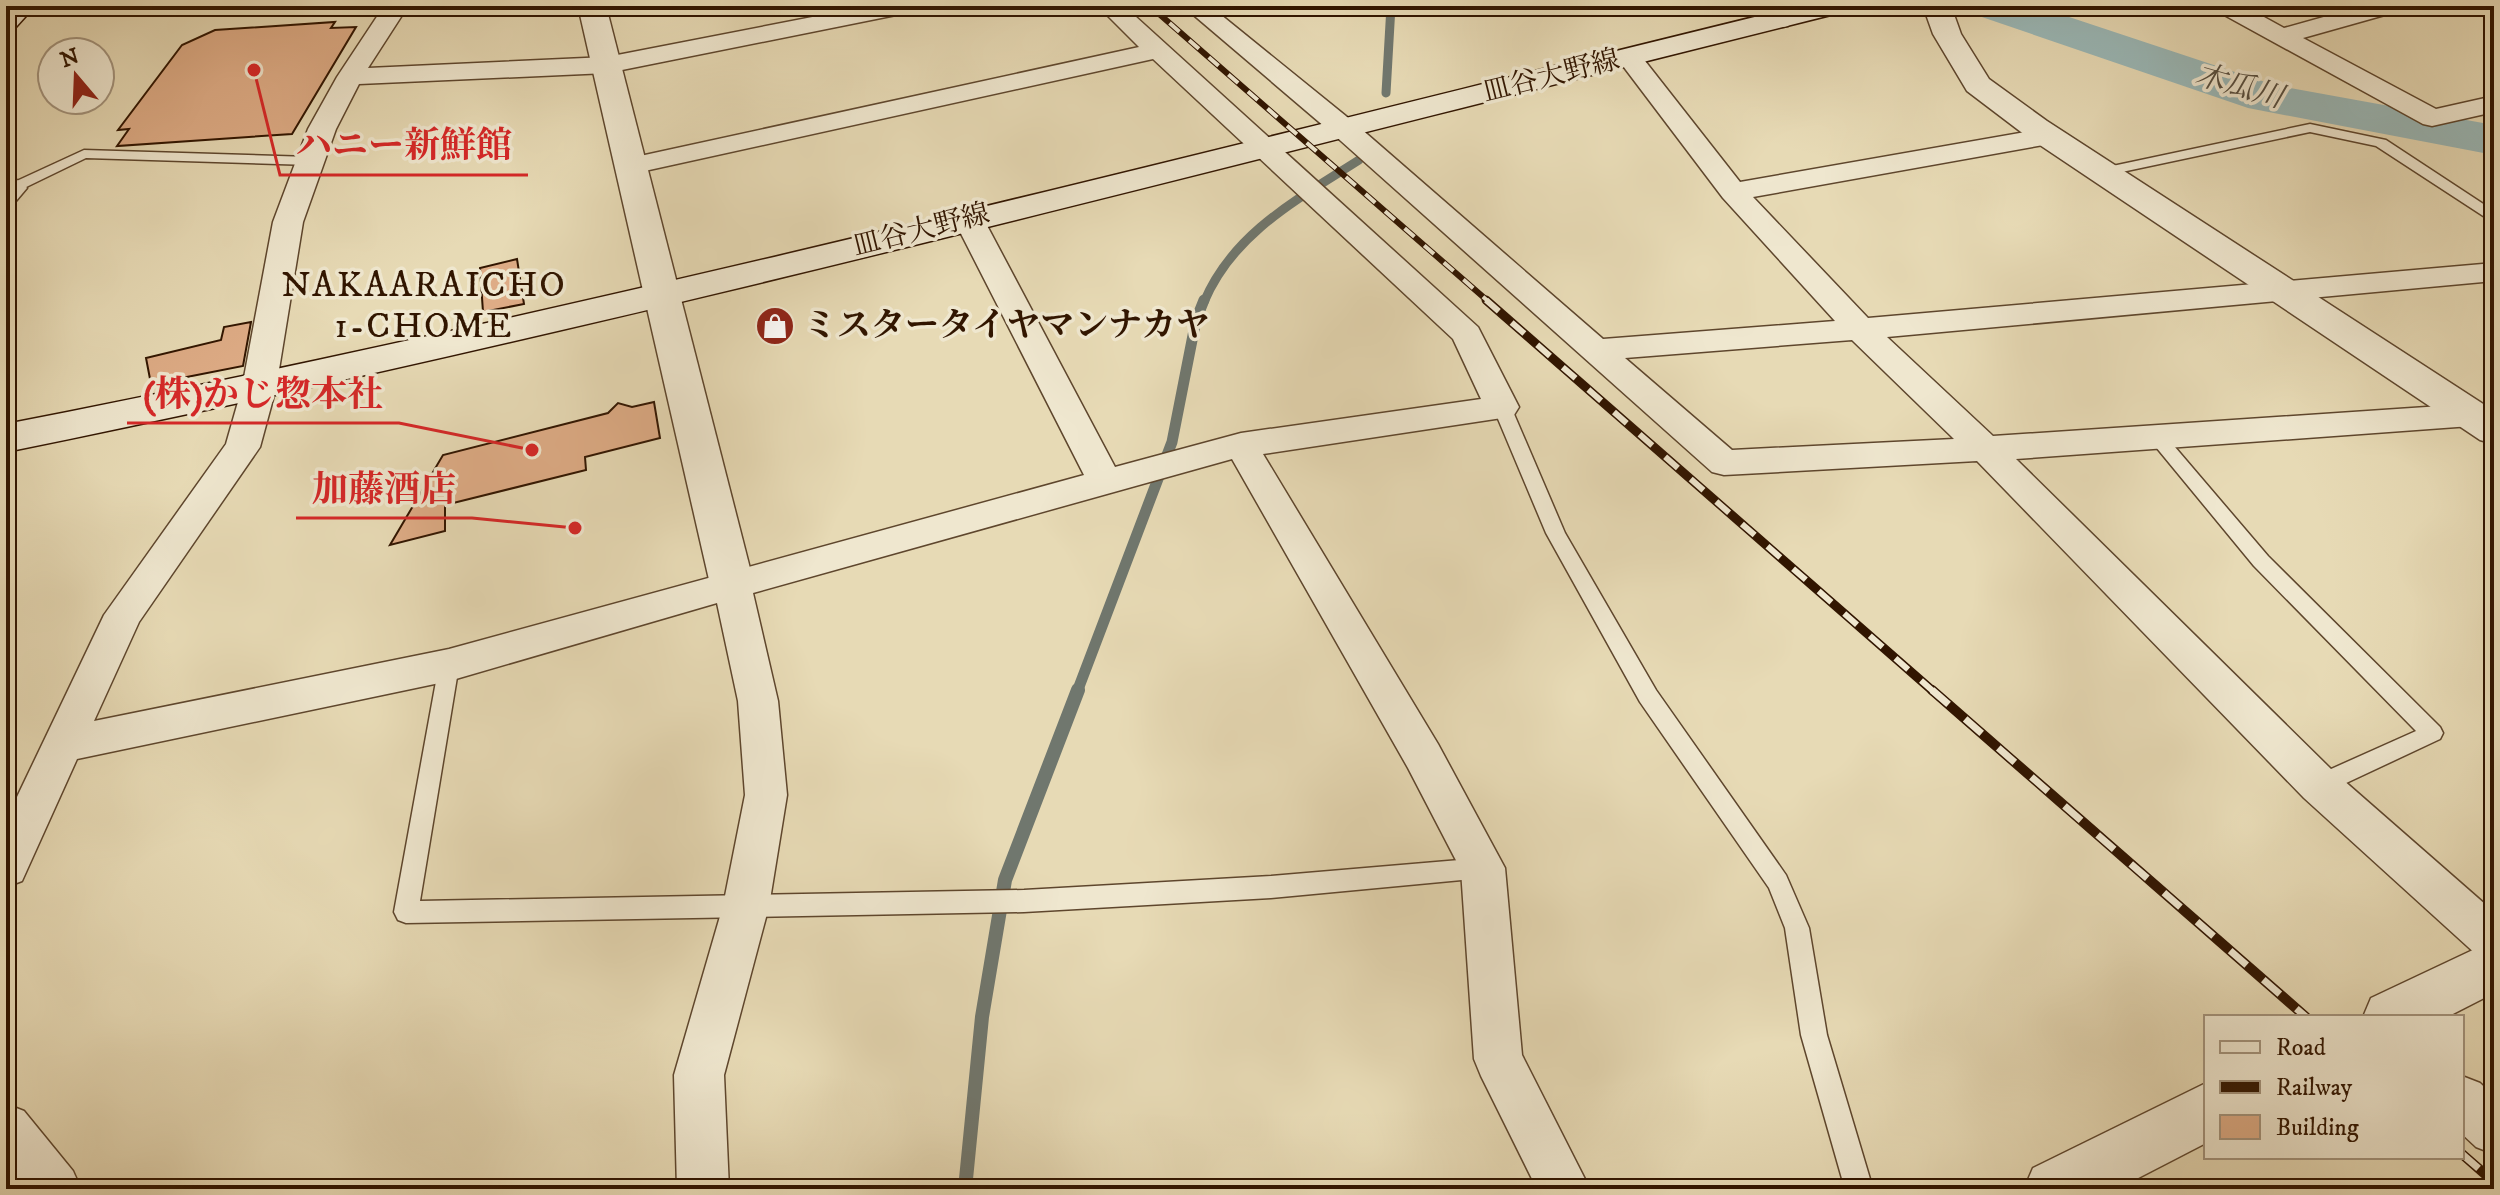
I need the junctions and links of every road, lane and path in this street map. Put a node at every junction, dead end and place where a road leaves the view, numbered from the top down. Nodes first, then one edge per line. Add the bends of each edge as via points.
1 (21, 6) edge
2 (396, 6) edge
3 (592, 6) edge
4 (906, 6) edge
5 (1110, 6) edge
6 (1195, 6) edge
7 (1833, 6) edge
8 (1937, 6) edge
9 (2226, 6) edge
10 (2390, 6) edge
11 (1768, 13) edge
12 (6, 21) edge
13 (2281, 36) junction
14 (1158, 50) junction
15 (1629, 57) junction
16 (607, 65) junction
17 (350, 77) junction
18 (2494, 104) edge
19 (1342, 127) junction
20 (2049, 136) junction
21 (1262, 146) junction
22 (310, 161) junction
23 (631, 166) junction
24 (2103, 172) junction
25 (10, 192) edge
26 (1733, 192) junction
27 (968, 218) junction
28 (2494, 218) edge
29 (2494, 272) edge
30 (2280, 289) junction
31 (663, 295) junction
32 (1860, 329) junction
33 (1596, 350) junction
34 (259, 388) junction
35 (1502, 407) junction
36 (2487, 424) edge
37 (2157, 437) junction
38 (6, 438) edge
39 (1241, 445) junction
40 (1985, 449) junction
41 (1105, 481) junction
42 (732, 584) junction
43 (449, 665) junction
44 (63, 745) junction
45 (2319, 785) junction
46 (6, 867) edge
47 (1483, 868) junction
48 (746, 906) junction
49 (2494, 941) edge
50 (2494, 965) edge
51 (2395, 1015) edge
52 (2464, 1103) edge
53 (2204, 1113) edge
54 (6, 1129) edge
55 (2494, 1129) edge
56 (55, 1189) edge
57 (703, 1189) edge
58 (1564, 1189) edge
59 (1859, 1189) edge
60 (2054, 1189) edge

1 - 12 street
2 - 17 street
3 - 16 street
4 - 16 street
5 - 14 street
6 - 19 street
7 - 11 street, 皿谷大野線
8 - 20 street via 1947,34 1978,85
9 - 13 street
10 - 13 street
11 - 15 street, 皿谷大野線
13 - 18 street via 2432,118
14 - 21 street
14 - 23 street
15 - 19 street, 皿谷大野線
15 - 26 street
16 - 17 street
16 - 23 street
17 - 22 street
19 - 21 street, 皿谷大野線
19 - 33 street
20 - 24 street
20 - 26 street
21 - 27 street, 皿谷大野線
21 - 35 street via 1467,334
22 - 25 lane via 84,154
22 - 34 street via 288,222
23 - 31 street
24 - 28 lane via 2310,128 2381,143
24 - 30 street
26 - 32 street
27 - 31 street, 皿谷大野線
27 - 41 street
29 - 30 street
30 - 32 street
30 - 36 street
31 - 34 street, 皿谷大野線
31 - 42 street
32 - 33 street
32 - 40 street
33 - 40 street via 1724,463
34 - 38 street, 皿谷大野線
34 - 44 street via 243,447 123,615
35 - 39 street
35 - 59 lane via 1556,533 1648,696 1778,882 1797,928 1814,1035
36 - 37 street
37 - 40 street
37 - 45 lane via 2261,561 2432,733
39 - 41 street
39 - 47 street
40 - 45 street
41 - 42 street
42 - 43 street
42 - 48 street via 758,701 766,795
43 - 44 street
43 - 48 lane via 406,912
44 - 46 street
45 - 49 street
47 - 48 lane via 1024,901
47 - 58 street via 1498,1059
48 - 57 street via 699,1075
50 - 51 street
52 - 55 street
53 - 60 street
54 - 56 street

